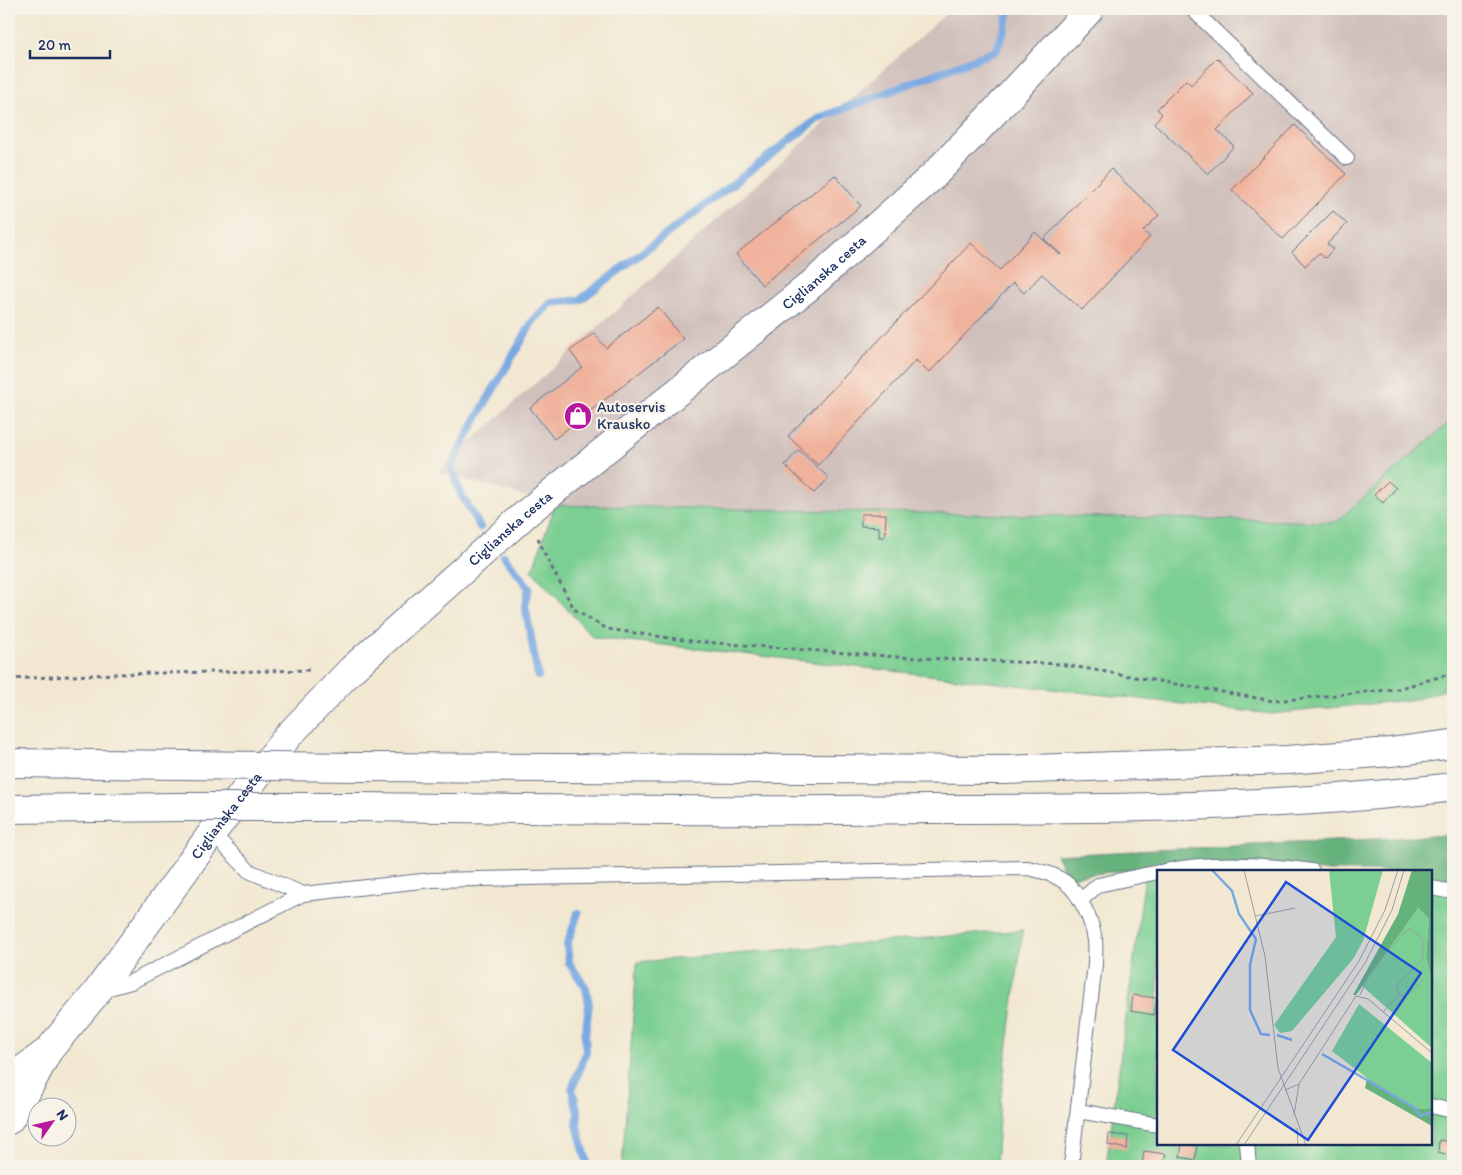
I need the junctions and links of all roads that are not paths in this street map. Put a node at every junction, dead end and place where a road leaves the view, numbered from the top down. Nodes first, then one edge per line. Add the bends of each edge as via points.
1 (1090, 9) edge
2 (1192, 9) edge
3 (1348, 158) dead end
4 (1453, 744) edge
5 (9, 763) edge
6 (1453, 787) edge
7 (9, 809) edge
8 (212, 833) junction
9 (1169, 870) edge
10 (1304, 870) edge
11 (1157, 872) edge
12 (1432, 888) edge
13 (1453, 892) edge
14 (303, 894) junction
15 (1080, 900) junction
16 (97, 992) junction
17 (48, 1051) junction
18 (9, 1080) edge
19 (1432, 1106) edge
20 (1078, 1111) junction
21 (1453, 1111) edge
22 (9, 1120) edge
23 (1157, 1125) edge
24 (1247, 1145) edge
25 (1071, 1166) edge
26 (1249, 1166) edge

1 - 8 main road, Ciglianska cesta via 933,176 812,284 528,511 351,670 288,736
2 - 3 lane
4 - 5 main road, bridge via 1287,760 1005,770
6 - 7 main road, bridge via 1295,802 1014,809
8 - 14 lane via 250,871
8 - 16 main road, Ciglianska cesta
9 - 10 lane via 1223,864
11 - 15 lane via 1098,885
12 - 13 lane
14 - 15 lane via 431,880 1028,868 1066,882
14 - 16 lane via 131,982
15 - 20 lane via 1095,941 1095,964
16 - 17 main road, Ciglianska cesta
17 - 18 main road
17 - 22 main road, Ciglianska cesta
19 - 21 lane
20 - 23 lane
20 - 25 lane
24 - 26 lane

